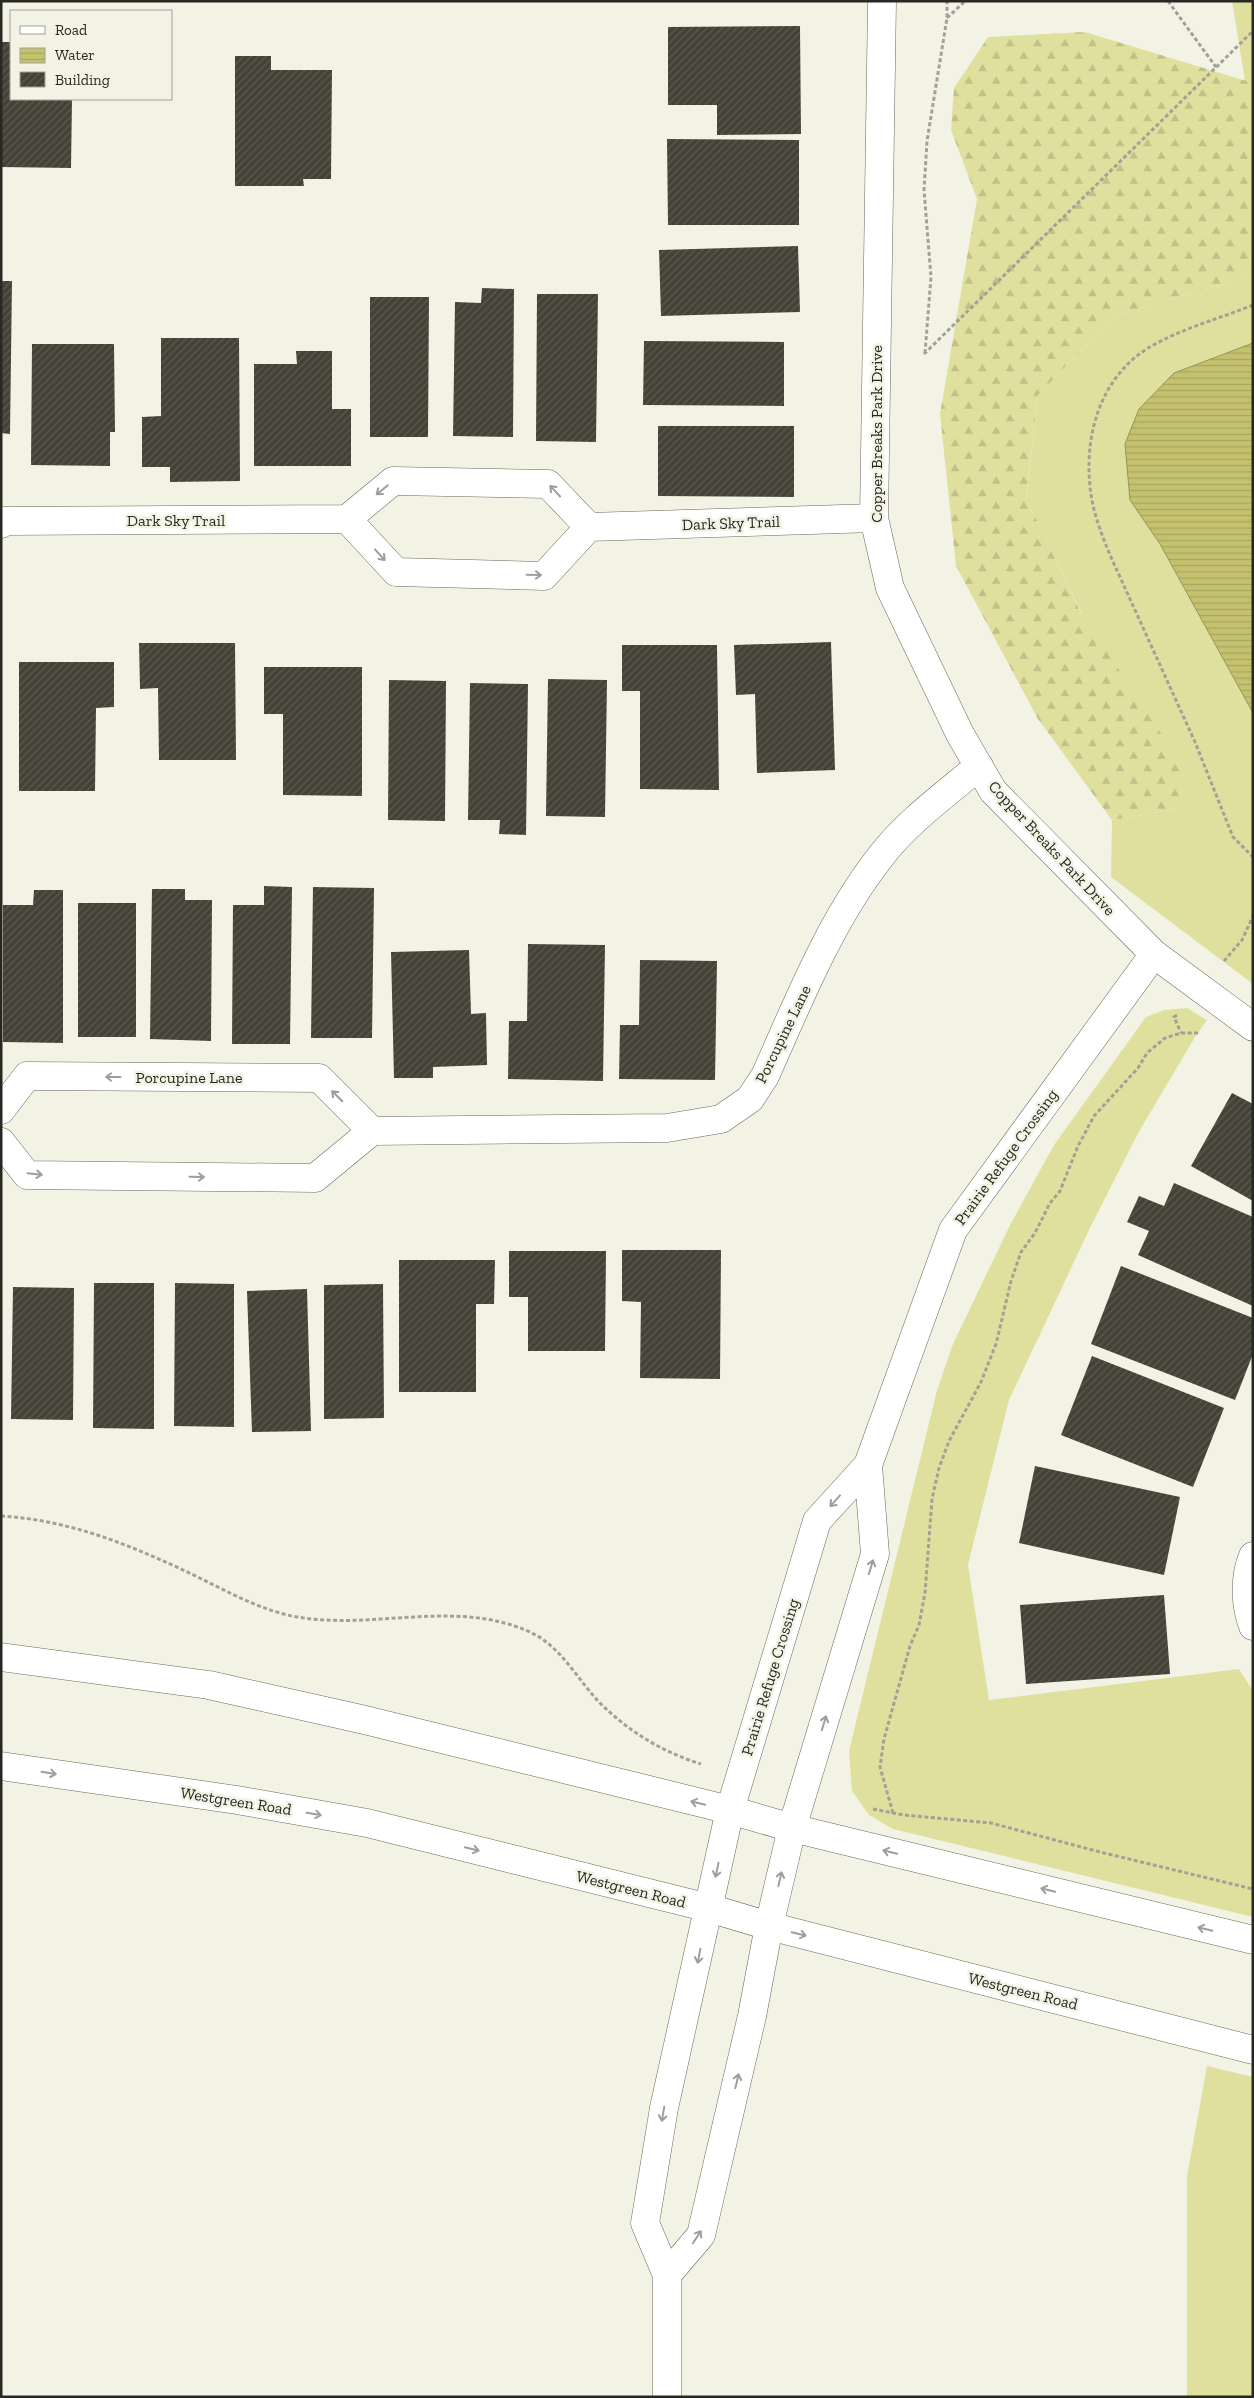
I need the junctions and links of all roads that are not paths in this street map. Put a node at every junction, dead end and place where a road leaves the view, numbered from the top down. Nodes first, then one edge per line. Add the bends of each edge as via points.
1 (882, 1) edge
2 (874, 518) junction
3 (347, 519) junction
4 (2, 521) edge
5 (589, 527) junction
6 (979, 766) junction
7 (1154, 954) junction
8 (1253, 1027) edge
9 (1, 1110) edge
10 (372, 1131) junction
11 (1, 1142) edge
12 (868, 1465) junction
13 (1253, 1556) edge
14 (1253, 1626) edge
15 (1, 1657) edge
16 (1, 1766) edge
17 (730, 1810) junction
18 (792, 1828) junction
19 (709, 1908) junction
20 (769, 1926) junction
21 (1253, 1940) edge
22 (1253, 2050) edge
23 (666, 2275) junction
24 (667, 2397) edge

1 - 2 street, Copper Breaks Park Drive
2 - 5 street, Dark Sky Trail
2 - 6 street, Copper Breaks Park Drive via 890,588 960,734
3 - 4 street, Dark Sky Trail
5 -> 3 street via 548,484 393,482
3 -> 5 street via 396,572 544,576
6 - 7 street, Copper Breaks Park Drive via 993,791
6 - 10 street, Porcupine Lane via 927,809 882,855 837,919 765,1076 750,1099 721,1119 667,1128
7 - 8 street, Copper Breaks Park Drive
7 - 12 street, Prairie Refuge Crossing via 953,1230
10 -> 9 street, Porcupine Lane via 319,1078 27,1076
11 -> 10 street via 27,1174 316,1178
12 -> 17 street, Prairie Refuge Crossing via 817,1521
18 -> 12 street, Prairie Refuge Crossing via 875,1554
13 - 14 street via 1246,1593
17 -> 15 street via 365,1720 208,1685
16 -> 19 street, Westgreen Road via 237,1800 367,1823
17 - 18 street
17 -> 19 street, Prairie Refuge Crossing
20 -> 18 street, Prairie Refuge Crossing
21 -> 18 street
19 - 20 street, Westgreen Road
19 -> 23 street, Prairie Refuge Crossing via 664,2108 645,2223
20 -> 22 street, Westgreen Road
23 -> 20 street, Prairie Refuge Crossing via 701,2235 752,2016
23 - 24 street

